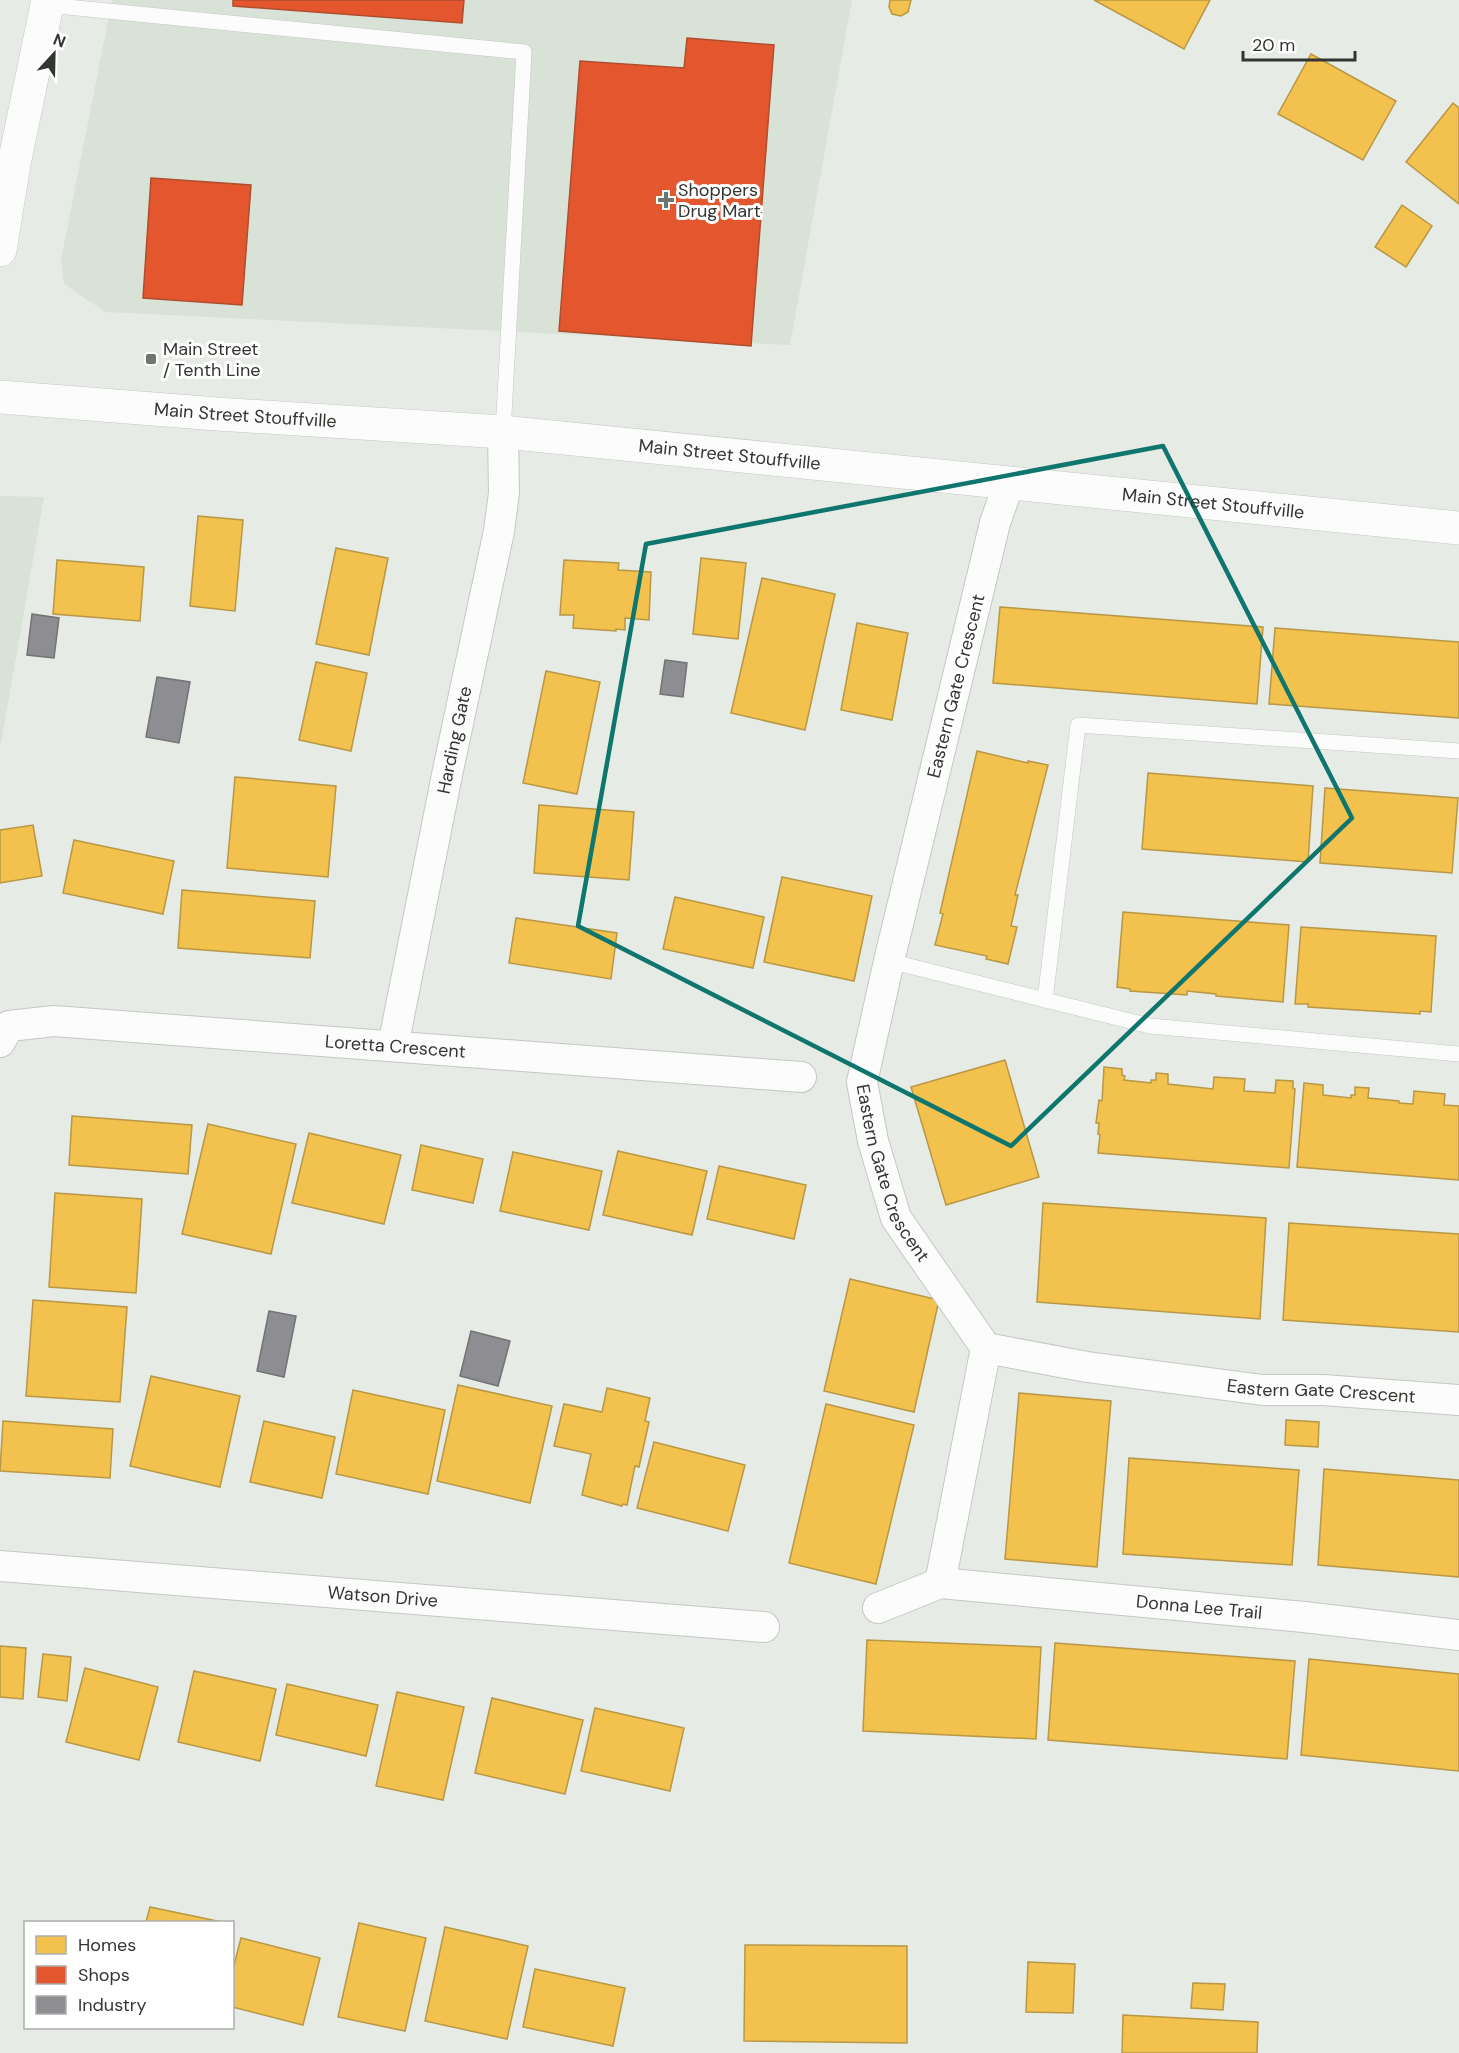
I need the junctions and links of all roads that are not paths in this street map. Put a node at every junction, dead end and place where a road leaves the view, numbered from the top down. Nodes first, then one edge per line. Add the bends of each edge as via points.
1 (48, 2) edge
2 (0, 250) edge
3 (0, 397) edge
4 (504, 432) junction
5 (1009, 483) junction
6 (1459, 528) edge
7 (1459, 751) edge
8 (889, 962) junction
9 (1045, 1000) junction
10 (0, 1042) edge
11 (393, 1046) junction
12 (1459, 1054) edge
13 (801, 1077) dead end
14 (986, 1348) junction
15 (1459, 1400) edge
16 (0, 1566) edge
17 (940, 1584) junction
18 (878, 1608) dead end
19 (764, 1627) dead end
20 (1459, 1635) edge

1 - 2 main road
1 - 4 lane via 524,52
3 - 4 main road, Main Street Stouffville
4 - 5 main road, Main Street Stouffville
4 - 11 street, Harding Gate via 504,493 499,531
5 - 6 main road, Main Street Stouffville
5 - 8 street, Eastern Gate Crescent via 995,523
7 - 9 lane via 1078,725
8 - 9 lane
8 - 14 street, Eastern Gate Crescent via 862,1082 873,1141 896,1218
9 - 12 lane via 1150,1026
10 - 11 street, Loretta Crescent via 9,1026 54,1021
11 - 13 street, Loretta Crescent
14 - 15 street, Eastern Gate Crescent via 1087,1367 1263,1390 1323,1390
14 - 17 street
16 - 19 street, Watson Drive
17 - 18 street, Donna Lee Trail
17 - 20 street, Donna Lee Trail

